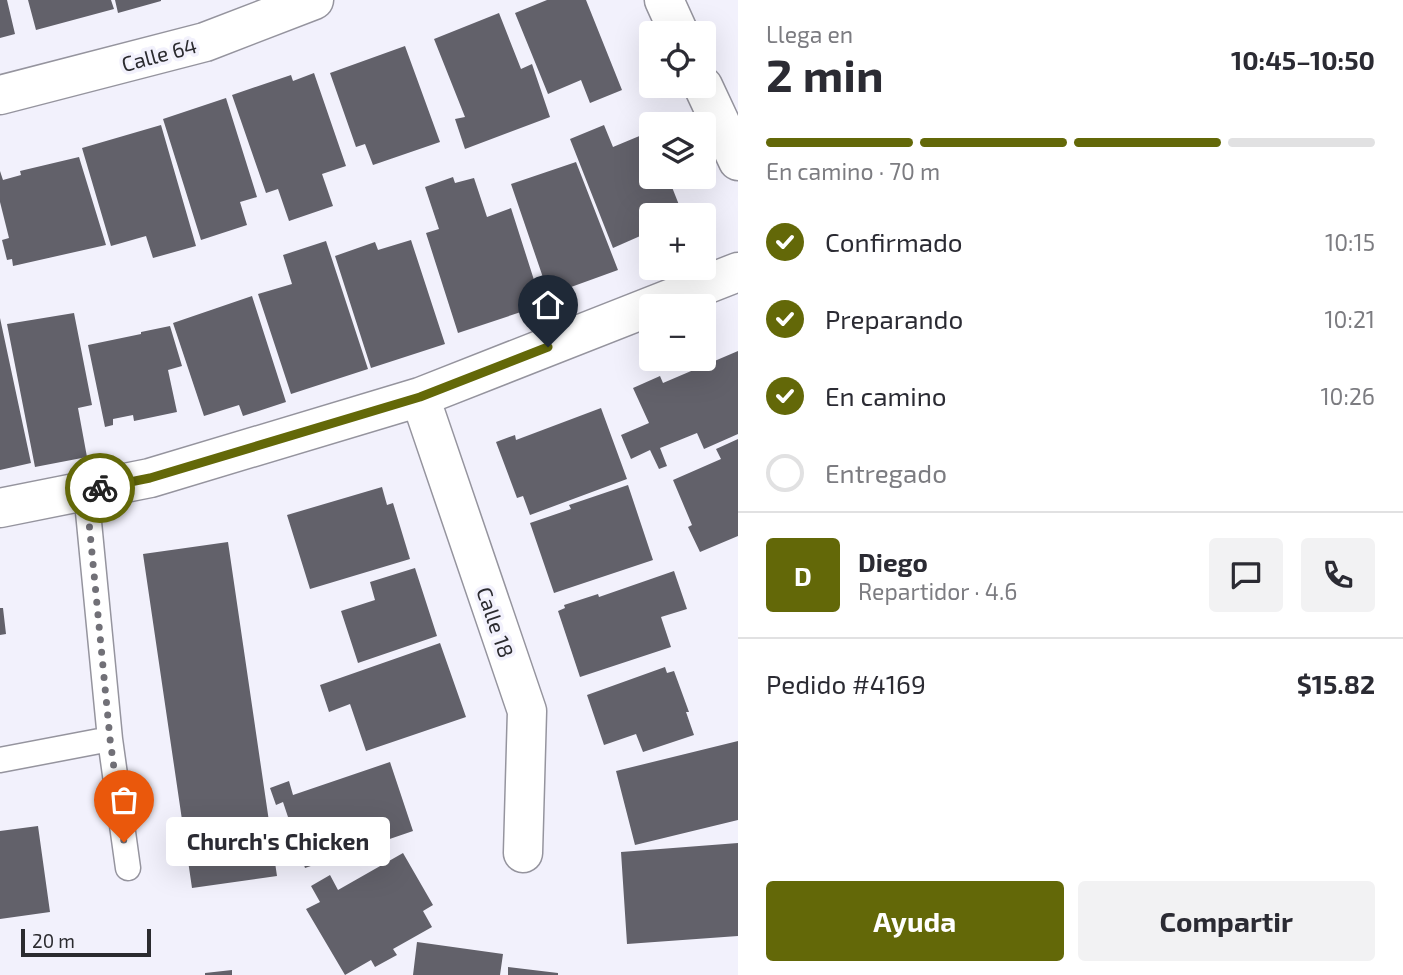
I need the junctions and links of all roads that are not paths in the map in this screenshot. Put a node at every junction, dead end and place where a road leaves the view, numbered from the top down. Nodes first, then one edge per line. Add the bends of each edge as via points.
1 (314, 0) edge
2 (664, 0) edge
3 (674, 21) edge
4 (0, 95) edge
5 (709, 98) edge
6 (738, 161) edge
7 (738, 272) edge
8 (420, 397) junction
9 (86, 491) junction
10 (0, 508) edge
11 (110, 739) junction
12 (0, 760) edge
13 (523, 853) dead end
14 (128, 868) dead end

1 - 4 street, Calle 64 via 205,42
2 - 3 street
5 - 6 street
7 - 8 street
8 - 9 street via 150,478
8 - 13 street, Calle 18 via 527,711
9 - 10 street
9 - 11 lane
11 - 12 lane
11 - 14 lane

